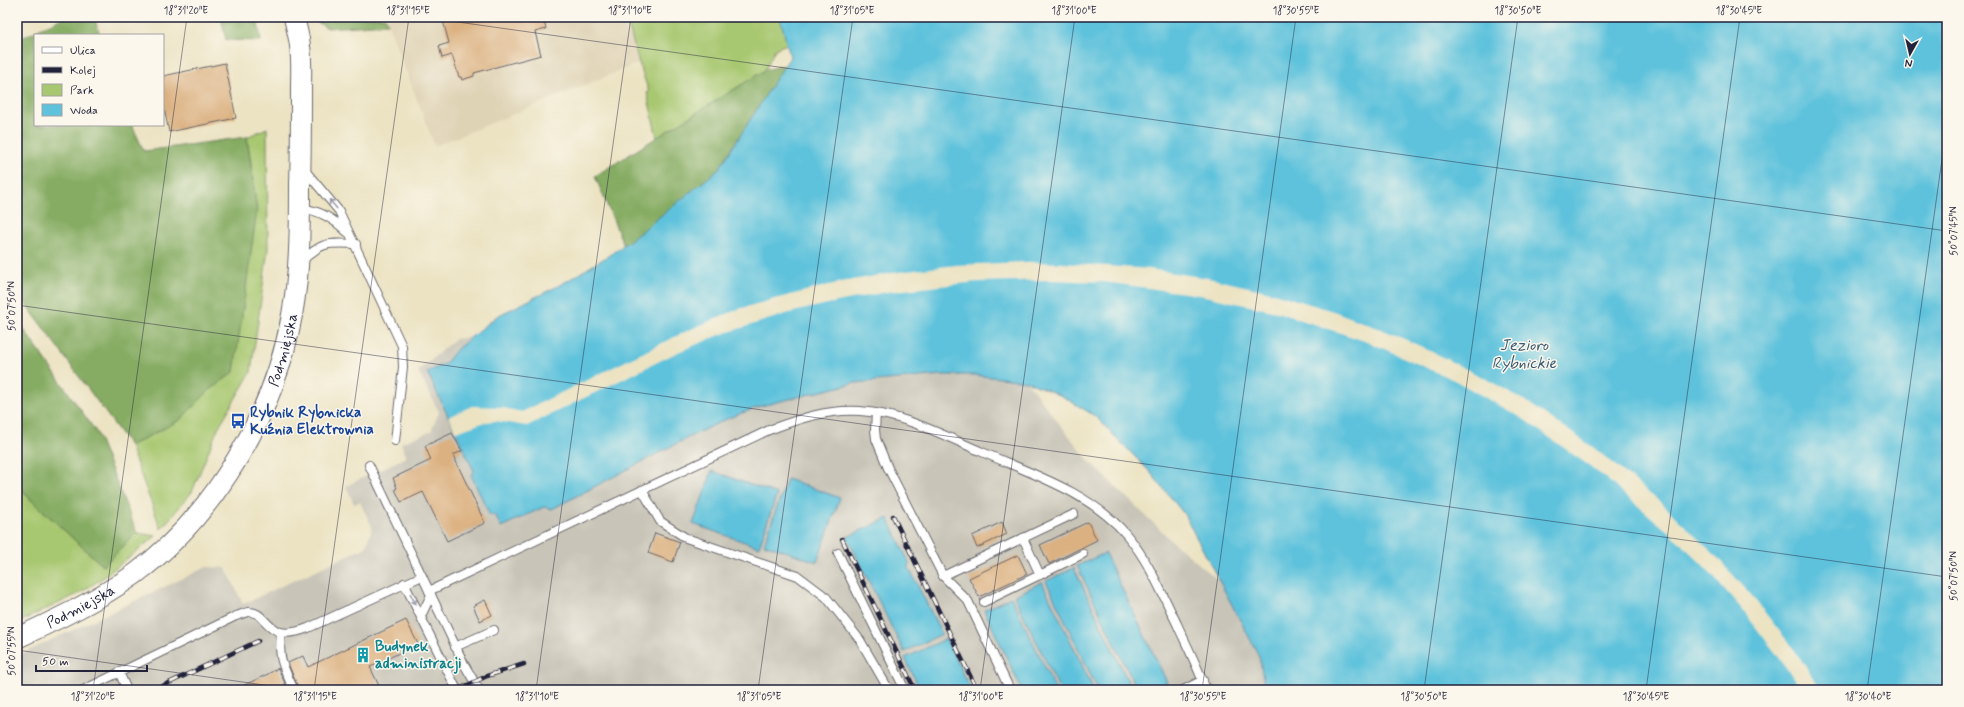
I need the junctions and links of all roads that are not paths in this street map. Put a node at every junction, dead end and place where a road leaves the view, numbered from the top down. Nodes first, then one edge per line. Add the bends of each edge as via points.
1 (294, 17) edge
2 (301, 165) junction
3 (300, 208) junction
4 (354, 241) junction
5 (298, 265) junction
6 (876, 413) junction
7 (395, 441) dead end
8 (369, 465) dead end
9 (642, 490) junction
10 (1074, 514) dead end
11 (1023, 538) junction
12 (838, 553) dead end
13 (1083, 554) dead end
14 (1040, 575) junction
15 (422, 576) junction
16 (943, 576) junction
17 (404, 583) junction
18 (430, 593) junction
19 (984, 602) dead end
20 (421, 616) junction
21 (494, 630) dead end
22 (281, 633) junction
23 (17, 638) edge
24 (455, 647) junction
25 (119, 672) junction
26 (1203, 680) junction
27 (83, 690) edge
28 (127, 690) edge
29 (294, 690) edge
30 (457, 690) edge
31 (479, 690) edge
32 (889, 690) edge
33 (905, 690) edge
34 (1010, 690) edge
35 (1183, 690) edge
36 (1206, 690) edge

1 - 2 street, Podmiejska via 300,48
2 - 3 street, Podmiejska
4 -> 2 lane via 339,211
3 - 4 lane via 315,211 332,219
3 - 5 street, Podmiejska
4 - 5 lane via 321,245
4 - 7 lane via 402,346 403,367
5 - 23 street, Podmiejska via 289,330 270,391 247,441 218,486 180,533 135,573 76,610
6 - 9 lane via 837,412 801,418 769,430
6 - 16 lane via 875,430 879,448
6 - 26 lane via 923,426 1032,474 1083,500 1113,521 1135,546 1146,564
8 - 15 lane
9 - 18 lane
9 - 32 lane via 660,521 686,538 798,576 826,597 860,640
10 - 11 lane
11 - 14 lane
11 - 16 lane
12 - 33 lane
13 - 14 lane
14 - 19 lane
15 - 17 lane
15 - 18 lane
16 - 34 lane via 968,601
17 -> 20 lane
17 - 22 lane via 308,628
18 - 20 lane
18 - 24 lane
20 - 30 lane
21 - 24 lane
22 - 25 lane via 258,615 248,612
22 - 29 lane via 281,660
24 - 31 lane
25 - 27 lane
25 - 28 lane
26 - 35 lane
26 - 36 lane

